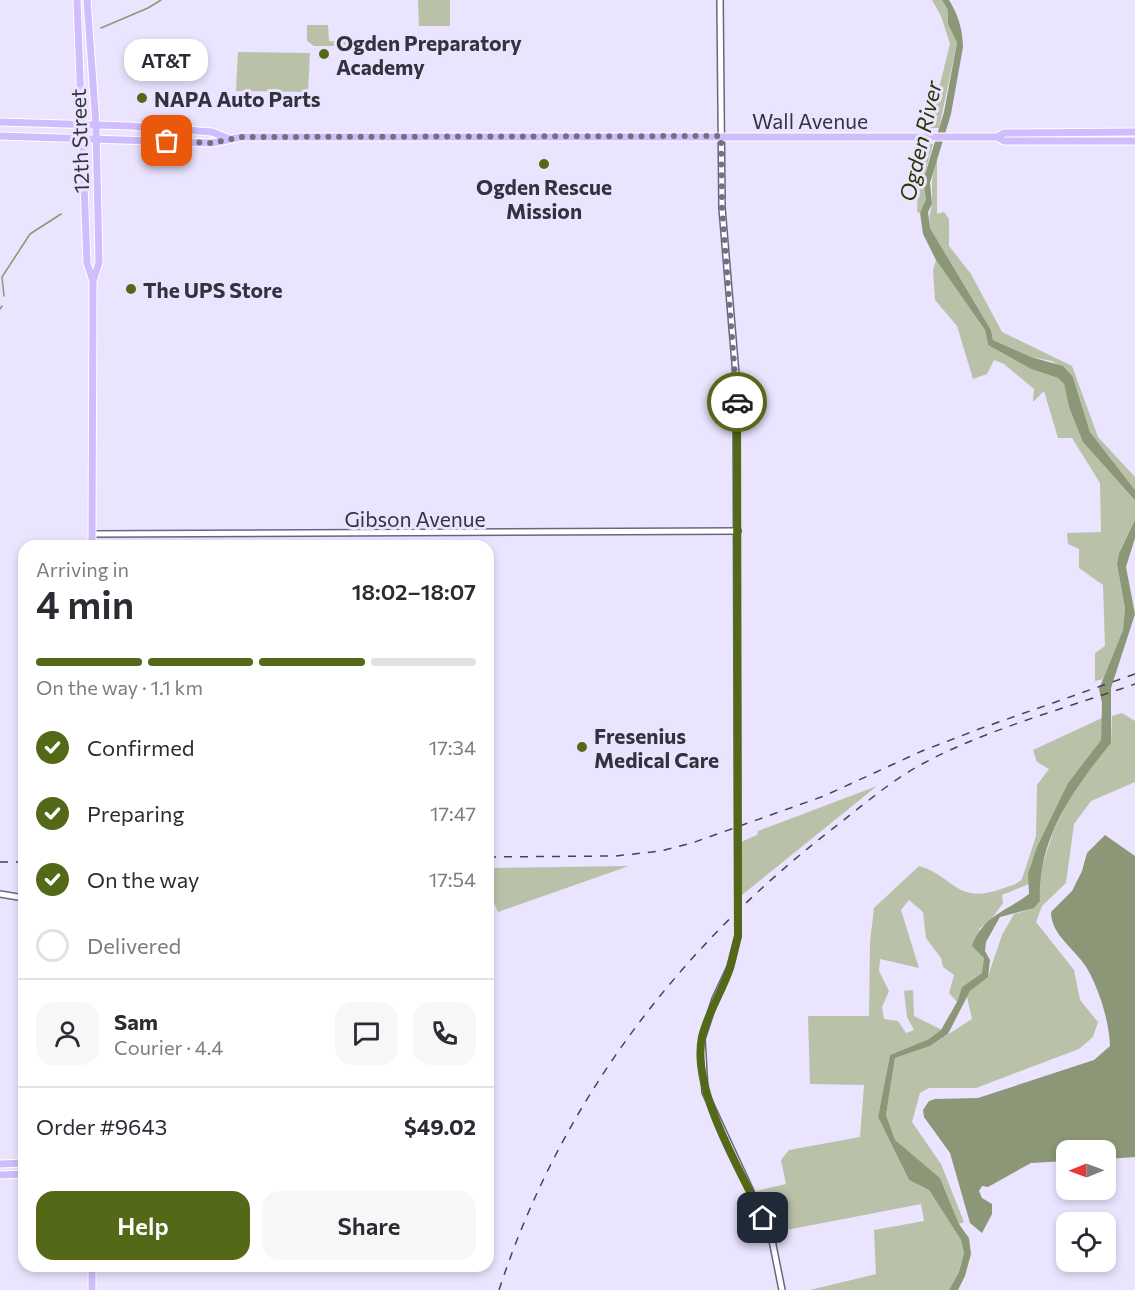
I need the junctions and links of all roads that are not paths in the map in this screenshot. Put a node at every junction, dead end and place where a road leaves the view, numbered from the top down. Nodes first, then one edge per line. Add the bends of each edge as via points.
1 (77, 0) edge
2 (87, 0) edge
3 (720, 0) edge
4 (0, 122) edge
5 (84, 124) junction
6 (96, 125) junction
7 (1135, 132) edge
8 (0, 136) edge
9 (721, 136) junction
10 (997, 137) junction
11 (227, 138) junction
12 (84, 139) junction
13 (97, 139) junction
14 (1135, 141) edge
15 (93, 281) junction
16 (738, 531) junction
17 (92, 534) junction
18 (92, 540) edge
19 (0, 894) edge
20 (18, 897) edge
21 (0, 1164) edge
22 (18, 1164) edge
23 (18, 1174) edge
24 (0, 1175) edge
25 (92, 1272) edge
26 (92, 1290) edge
27 (782, 1290) edge

1 - 5 main road, 12th Street
2 - 6 main road, 12th Street
3 - 9 street
4 - 5 main road, Wall Avenue
5 - 6 main road, Wall Avenue
5 - 12 main road, 12th Street
6 - 11 main road, Wall Avenue via 212,132
6 - 13 main road, 12th Street
7 - 10 main road, Wall Avenue via 1004,133
8 - 12 main road, Wall Avenue
9 - 10 main road, Wall Avenue
9 - 11 main road, Wall Avenue
9 - 16 street via 722,208 736,375
10 - 14 main road, Wall Avenue via 1004,141
11 - 13 main road, Wall Avenue via 212,143
12 - 13 main road, Wall Avenue
12 - 15 main road, 12th Street via 87,264
13 - 15 main road, 12th Street via 99,263
15 - 17 main road, 12th Street
16 - 17 street, Gibson Avenue
16 - 27 street via 738,936 702,1039 702,1066 705,1092 771,1235
17 - 18 main road, 12th Street
19 - 20 street
21 - 22 main road
23 - 24 main road
25 - 26 main road

